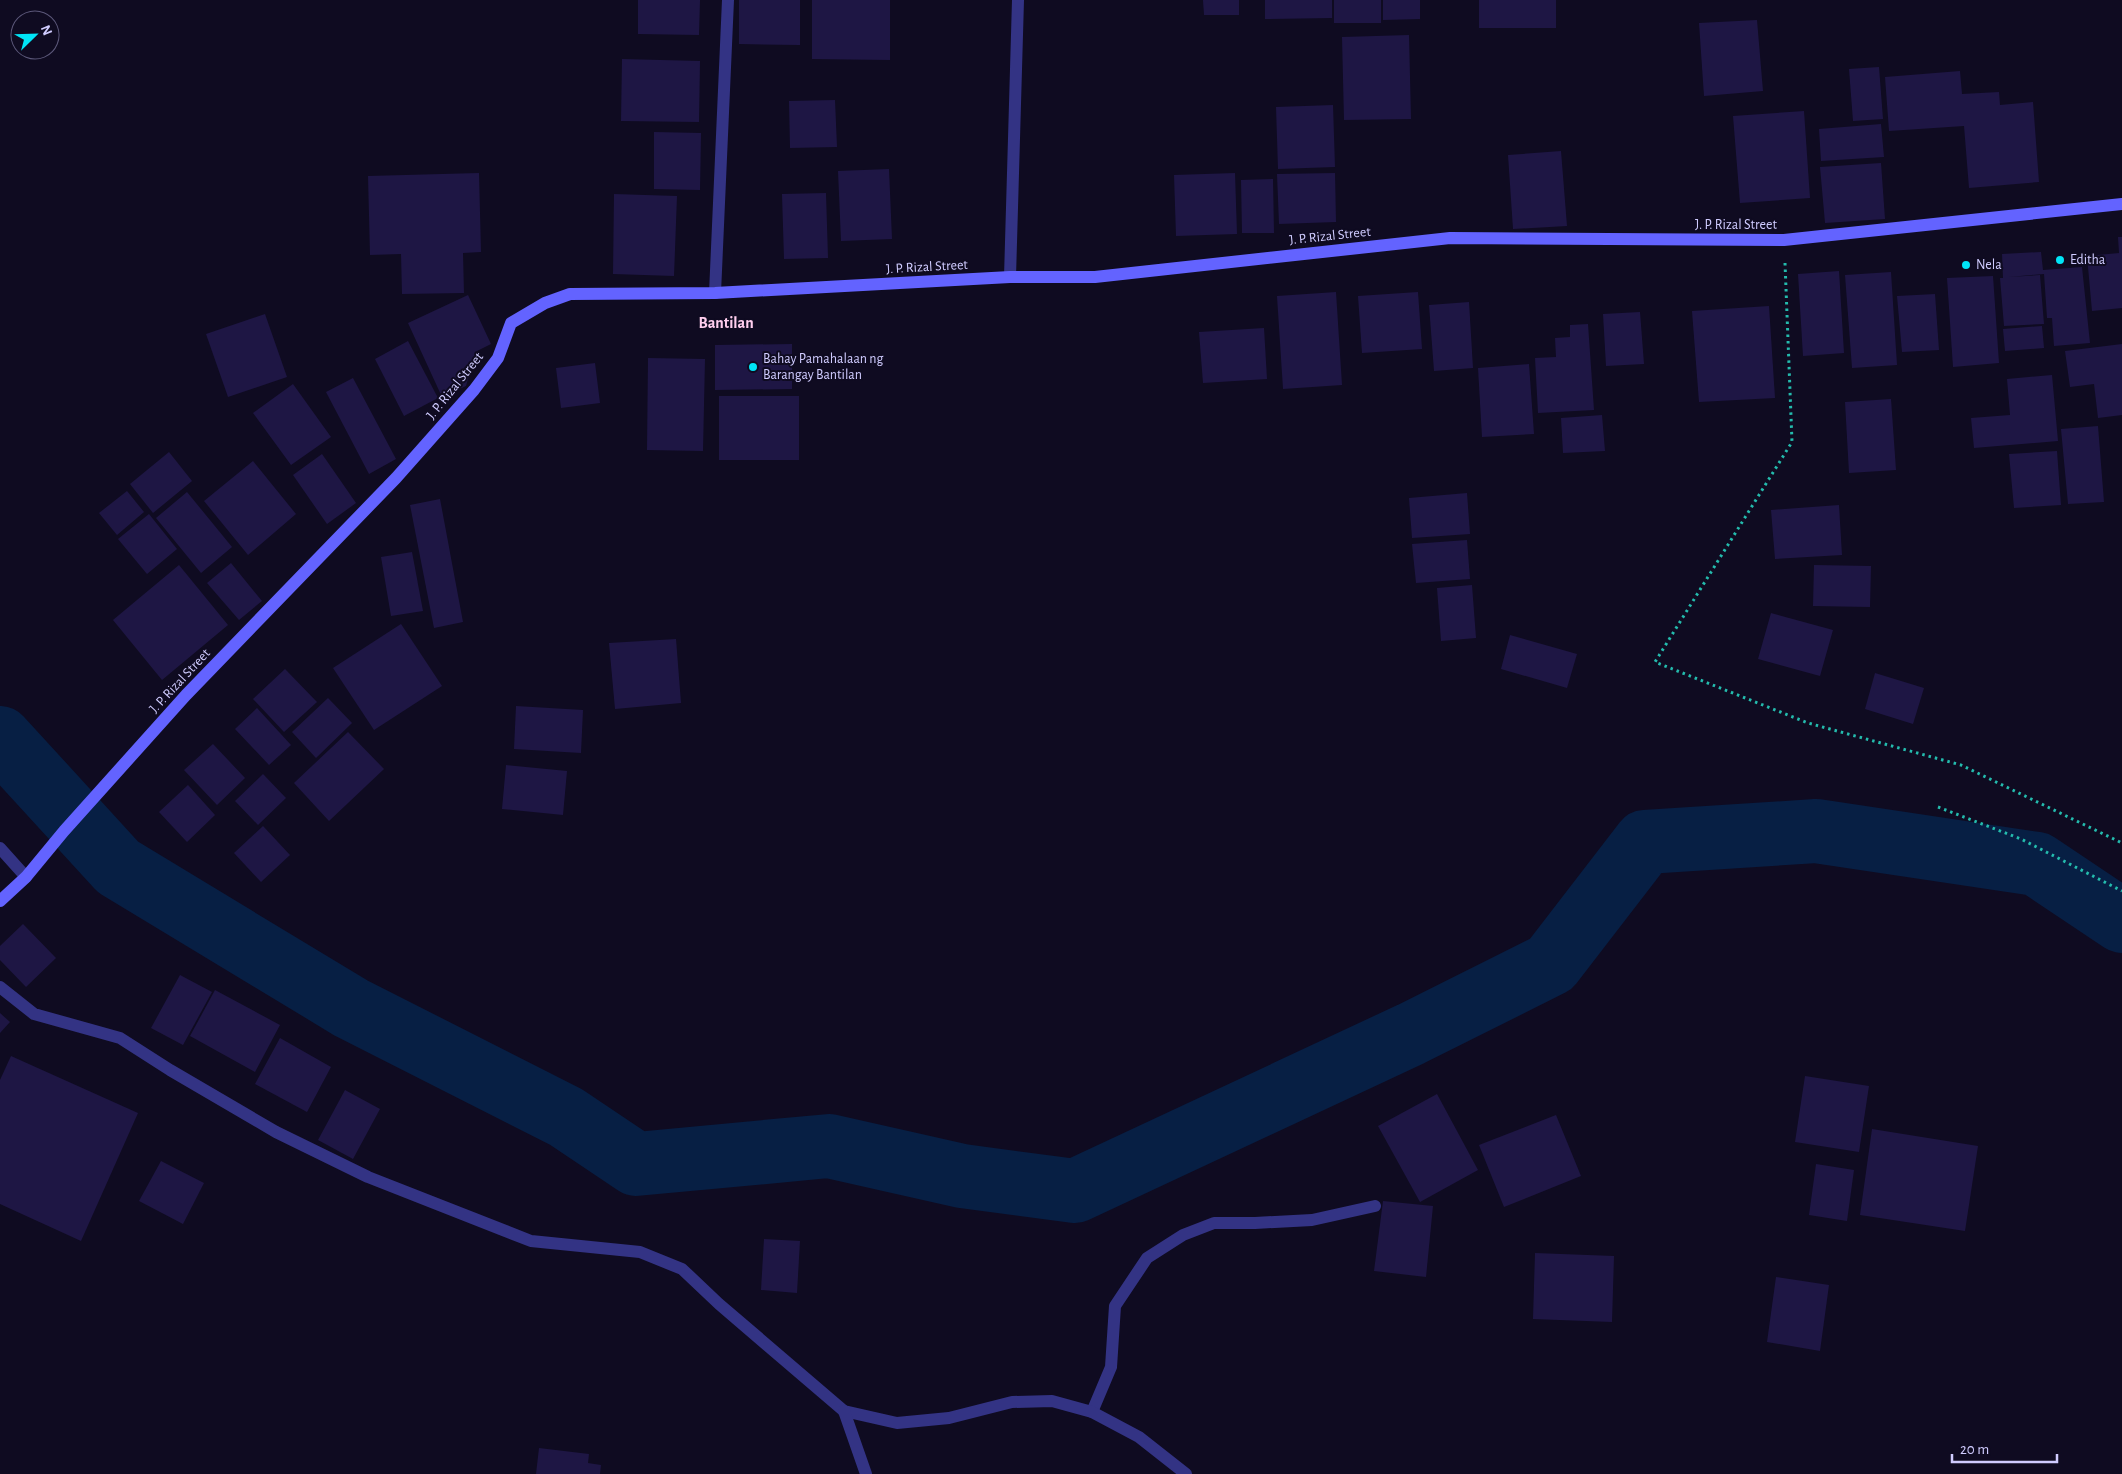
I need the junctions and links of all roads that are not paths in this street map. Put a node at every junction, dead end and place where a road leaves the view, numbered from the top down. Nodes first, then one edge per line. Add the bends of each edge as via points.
1 (728, 0) edge
2 (1018, 0) edge
3 (2122, 204) edge
4 (1010, 277) junction
5 (715, 293) junction
6 (0, 848) edge
7 (26, 877) junction
8 (0, 901) edge
9 (0, 987) edge
10 (1375, 1206) dead end
11 (844, 1412) junction
12 (1092, 1412) junction
13 (866, 1474) edge
14 (1186, 1474) edge

1 - 5 street
2 - 4 street
3 - 4 street, J. P. Rizal Street via 1784,240 1450,238 1095,277
4 - 5 street, J. P. Rizal Street
5 - 7 street, J. P. Rizal Street via 570,294 545,303 511,323 498,358 474,390 403,471 186,695
6 - 7 street
7 - 8 street, J. P. Rizal Street
9 - 11 street via 34,1014 120,1038 276,1132 368,1177 531,1241 640,1252 682,1269
10 - 12 street via 1312,1220 1214,1223 1183,1235 1147,1258 1115,1306 1111,1367
11 - 12 street via 897,1423 949,1418 1012,1402 1052,1401
11 - 13 street
12 - 14 street via 1139,1437

